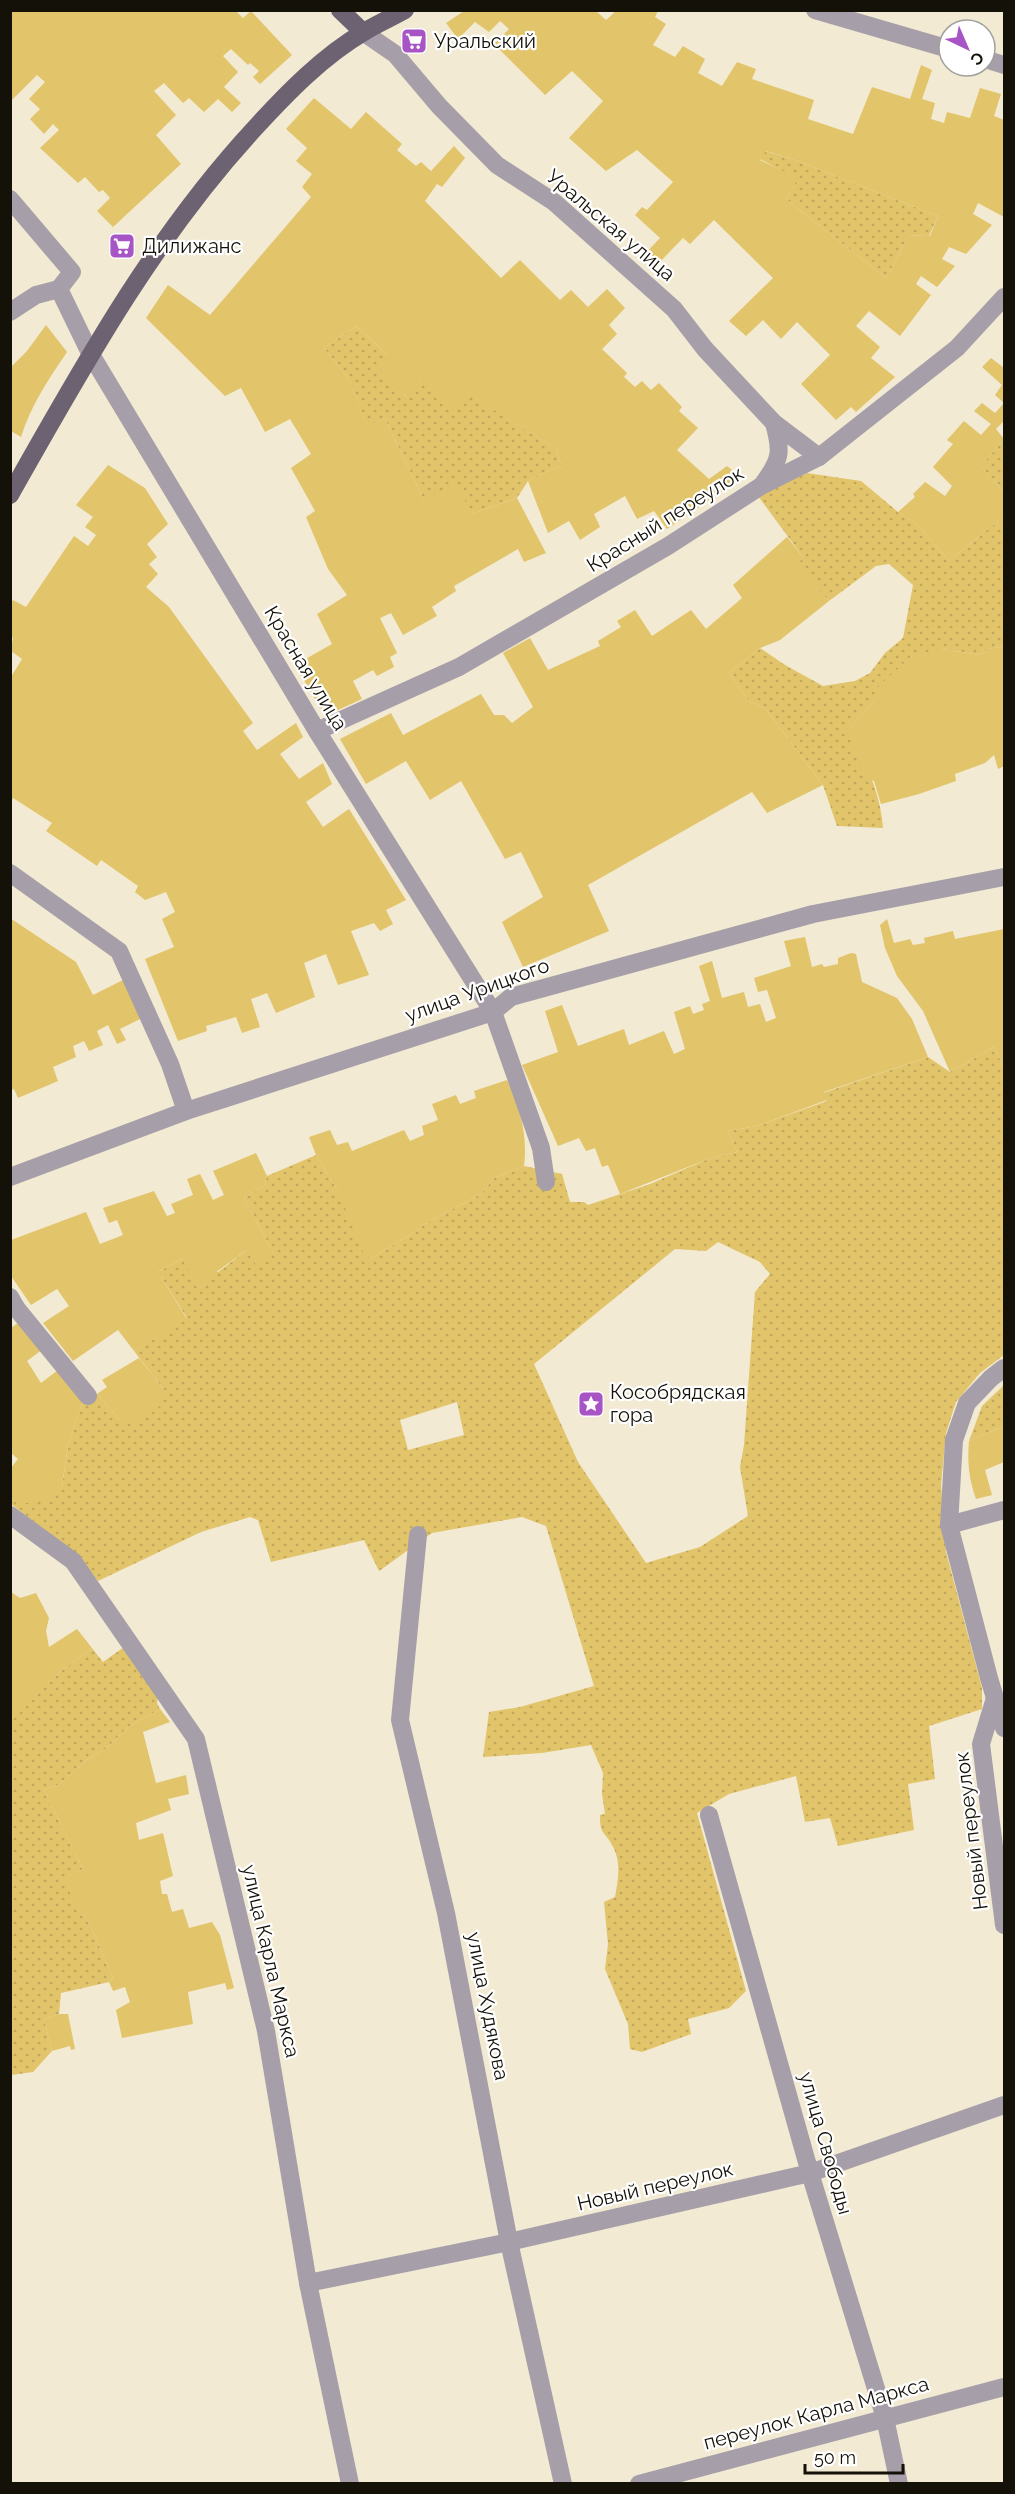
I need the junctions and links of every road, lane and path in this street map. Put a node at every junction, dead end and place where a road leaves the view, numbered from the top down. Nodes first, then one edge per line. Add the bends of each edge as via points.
1 (340, 10) edge
2 (405, 10) edge
3 (814, 10) edge
4 (363, 32) junction
5 (937, 46) edge
6 (10, 199) edge
7 (58, 289) junction
8 (1005, 297) edge
9 (10, 312) edge
10 (90, 353) junction
11 (774, 423) junction
12 (819, 457) junction
13 (761, 486) junction
14 (10, 495) edge
15 (317, 731) junction
16 (10, 873) edge
17 (1005, 878) edge
18 (493, 1012) junction
19 (186, 1112) junction
20 (10, 1177) edge
21 (546, 1182) dead end
22 (10, 1297) edge
23 (1005, 1368) edge
24 (88, 1396) dead end
25 (1005, 1510) edge
26 (10, 1515) edge
27 (949, 1525) junction
28 (418, 1535) dead end
29 (997, 1676) edge
30 (995, 1698) junction
31 (1005, 1728) edge
32 (709, 1815) dead end
33 (1005, 1925) edge
34 (1005, 2105) edge
35 (810, 2173) junction
36 (509, 2242) junction
37 (308, 2283) junction
38 (1005, 2387) edge
39 (885, 2418) junction
40 (350, 2484) edge
41 (563, 2484) edge
42 (639, 2484) edge
43 (899, 2484) edge

1 - 4 main road, Уральская улица
2 - 4 main road
3 - 5 street
4 - 10 main road via 284,96 225,160 159,246
4 - 11 street, Уральская улица via 395,54 497,165 554,202 674,309 705,349
6 - 7 street via 72,272
7 - 9 street via 36,295
7 - 10 street, Красная улица
8 - 12 street, Красный переулок via 957,348
10 - 14 main road
10 - 15 street, Красная улица
11 - 12 street, Уральская улица
11 - 13 street via 780,446 777,465
12 - 13 street, Красный переулок
13 - 15 street, Красный переулок via 668,546 459,667
15 - 18 street, Красная улица
16 - 19 street via 119,951 170,1064
17 - 18 street, улица Урицкого via 813,914 511,997
18 - 19 street, улица Урицкого
18 - 21 street, Красная улица via 541,1148
19 - 20 street, улица Урицкого
22 - 24 street
23 - 27 street via 967,1403 957,1431
25 - 27 street
26 - 37 street, улица Карла Маркса via 73,1561 196,1739 266,2031
27 - 29 street
28 - 36 street, улица Худякова via 400,1720 461,1982
29 - 30 street
30 - 31 street
30 - 33 street, Новый переулок via 981,1744
32 - 35 street, улица Свободы
34 - 35 street, Новый переулок
35 - 36 street, Новый переулок
35 - 39 street, улица Свободы
36 - 37 street, Новый переулок
36 - 41 street, улица Худякова
37 - 40 street, улица Карла Маркса
38 - 39 street, переулок Карла Маркса
39 - 42 street, переулок Карла Маркса
39 - 43 street, улица Свободы

